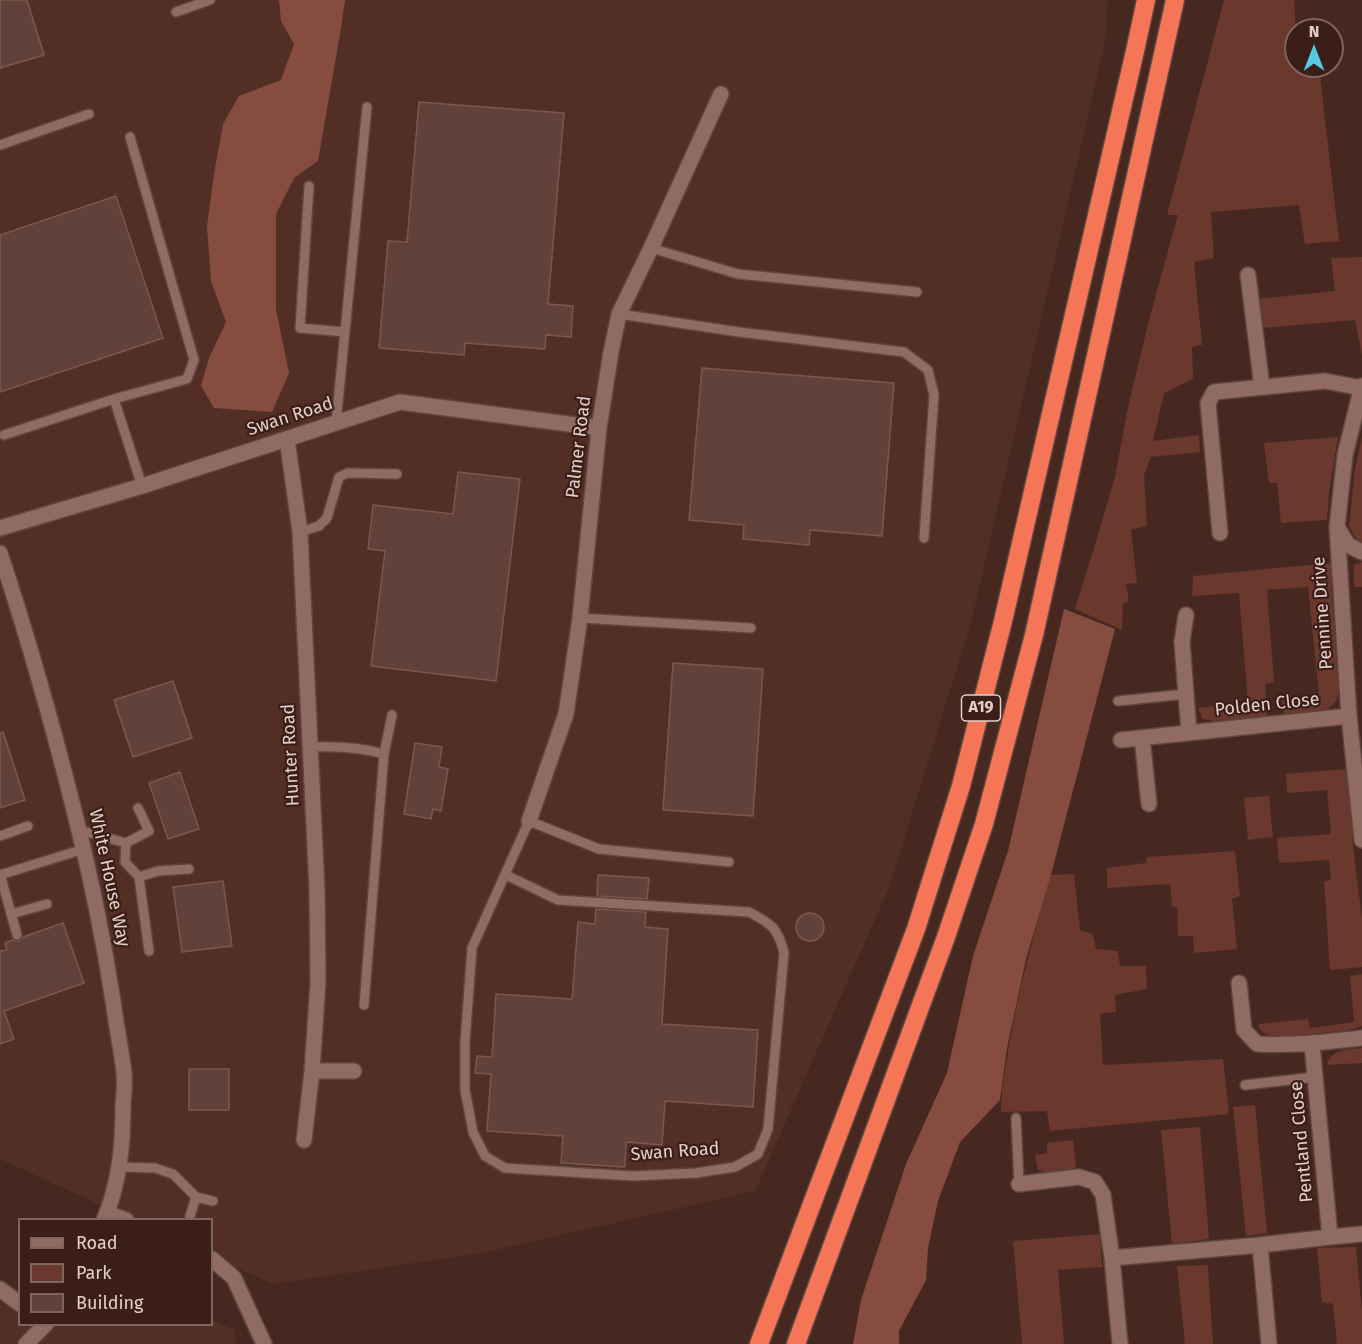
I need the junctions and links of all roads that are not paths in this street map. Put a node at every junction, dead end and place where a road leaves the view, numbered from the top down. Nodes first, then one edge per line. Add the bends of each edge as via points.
1 (210, 0) edge
2 (1140, 0) edge
3 (1146, 0) edge
4 (1175, 0) edge
5 (1183, 0) edge
6 (176, 12) dead end
7 (1135, 51) junction
8 (1164, 54) junction
9 (721, 94) dead end
10 (367, 107) dead end
11 (89, 114) dead end
12 (130, 137) dead end
13 (0, 145) edge
14 (309, 186) dead end
15 (651, 249) junction
16 (1248, 275) dead end
17 (917, 292) dead end
18 (620, 314) junction
19 (345, 332) junction
20 (1262, 387) junction
21 (1361, 387) edge
22 (114, 399) junction
23 (336, 423) junction
24 (599, 428) junction
25 (4, 435) dead end
26 (287, 439) junction
27 (397, 474) dead end
28 (142, 486) junction
29 (1337, 526) junction
30 (0, 528) edge
31 (300, 532) junction
32 (1220, 533) dead end
33 (924, 538) dead end
34 (0, 552) edge
35 (1362, 552) edge
36 (1186, 615) dead end
37 (580, 618) junction
38 (751, 628) dead end
39 (1362, 670) edge
40 (1346, 672) junction
41 (1186, 694) junction
42 (1118, 701) dead end
43 (392, 715) dead end
44 (1349, 716) junction
45 (1189, 732) junction
46 (1142, 738) junction
47 (1121, 741) dead end
48 (310, 747) junction
49 (384, 754) junction
50 (1149, 804) dead end
51 (138, 808) dead end
52 (529, 821) junction
53 (28, 826) dead end
54 (79, 830) junction
55 (0, 836) edge
56 (1362, 840) edge
57 (126, 843) junction
58 (84, 849) junction
59 (729, 861) dead end
60 (189, 869) dead end
61 (0, 875) edge
62 (506, 875) junction
63 (139, 877) junction
64 (47, 904) dead end
65 (11, 914) junction
66 (17, 935) dead end
67 (149, 951) dead end
68 (1239, 983) dead end
69 (364, 1005) dead end
70 (1362, 1038) edge
71 (1312, 1044) junction
72 (312, 1071) junction
73 (354, 1071) dead end
74 (1316, 1077) junction
75 (1245, 1085) dead end
76 (1016, 1118) dead end
77 (304, 1140) dead end
78 (120, 1167) junction
79 (1019, 1184) joint
80 (196, 1197) junction
81 (213, 1201) dead end
82 (106, 1216) edge
83 (190, 1216) dead end
84 (1362, 1234) edge
85 (1330, 1237) junction
86 (1260, 1245) junction
87 (1112, 1258) junction
88 (213, 1260) edge
89 (0, 1289) edge
90 (18, 1302) edge
91 (44, 1326) edge
92 (26, 1344) edge
93 (264, 1344) edge
94 (759, 1344) edge
95 (796, 1344) edge
96 (1120, 1344) edge
97 (1269, 1344) edge

1 - 6 lane
2 - 7 highway
3 - 7 highway, A19
4 - 8 highway, A19
5 - 8 highway
7 - 94 highway, A19 via 961,786 916,929
8 - 95 highway, A19 via 1034,635 984,824
9 - 15 street, Palmer Road
10 - 19 lane
11 - 13 lane
12 - 22 lane via 194,360 187,379
14 - 19 lane via 300,328
15 - 17 lane via 738,274
15 - 18 street, Palmer Road
16 - 20 street
18 - 24 street, Palmer Road
18 - 33 lane via 904,352 928,370 934,394
19 - 23 lane
20 - 21 street via 1325,381
20 - 32 street via 1214,392 1208,403
21 - 29 street, Pennine Drive via 1345,455
22 - 25 lane
22 - 28 lane
23 - 24 street, Swan Road via 400,402
23 - 26 street, Swan Road
24 - 37 street, Palmer Road
26 - 28 street, Swan Road
26 - 31 street, Hunter Road
27 - 31 lane via 348,473 339,477 327,518 319,526
28 - 30 street, Swan Road
29 - 35 street via 1348,545
29 - 40 street, Pennine Drive
31 - 48 street, Hunter Road
34 - 54 street, White House Way via 24,625
36 - 41 street via 1182,642
37 - 38 lane
37 - 52 street, Palmer Road via 566,714
39 - 40 street
40 - 44 street, Pennine Drive
41 - 42 lane
41 - 45 street
43 - 49 lane
44 - 45 street, Polden Close
44 - 56 street, Pennine Drive
45 - 46 street, Polden Close
46 - 47 street, Polden Close
46 - 50 street
48 - 49 lane via 368,749
48 - 72 street, Hunter Road via 318,982
49 - 69 lane
51 - 57 lane via 149,831
52 - 59 lane via 599,849
52 - 62 lane, Swan Road
53 - 55 lane
54 - 57 lane
54 - 58 street, White House Way
57 - 63 lane via 125,861
58 - 61 lane
58 - 78 street, White House Way via 106,955 124,1074
60 - 63 lane
61 - 65 lane
62 - 62 lane, Swan Road via 558,900 749,912 765,920 779,935 784,953 768,1129 758,1154 735,1167 633,1176 505,1168 485,1156 473,1132 465,1090 472,948
63 - 67 lane
64 - 65 lane
65 - 66 lane
68 - 71 street via 1244,1030 1257,1044
70 - 71 street
71 - 74 street, Pentland Close
72 - 73 street
72 - 77 street, Hunter Road
74 - 75 lane
74 - 85 street, Pentland Close
76 - 79 lane
78 - 80 lane via 155,1168 173,1174
78 - 82 street, White House Way
79 - 87 street via 1079,1178 1095,1182 1103,1195
80 - 81 lane
80 - 83 lane
84 - 85 street
85 - 86 street
86 - 87 street
86 - 97 street
87 - 96 street
88 - 93 street via 234,1278
89 - 90 street
91 - 92 street

